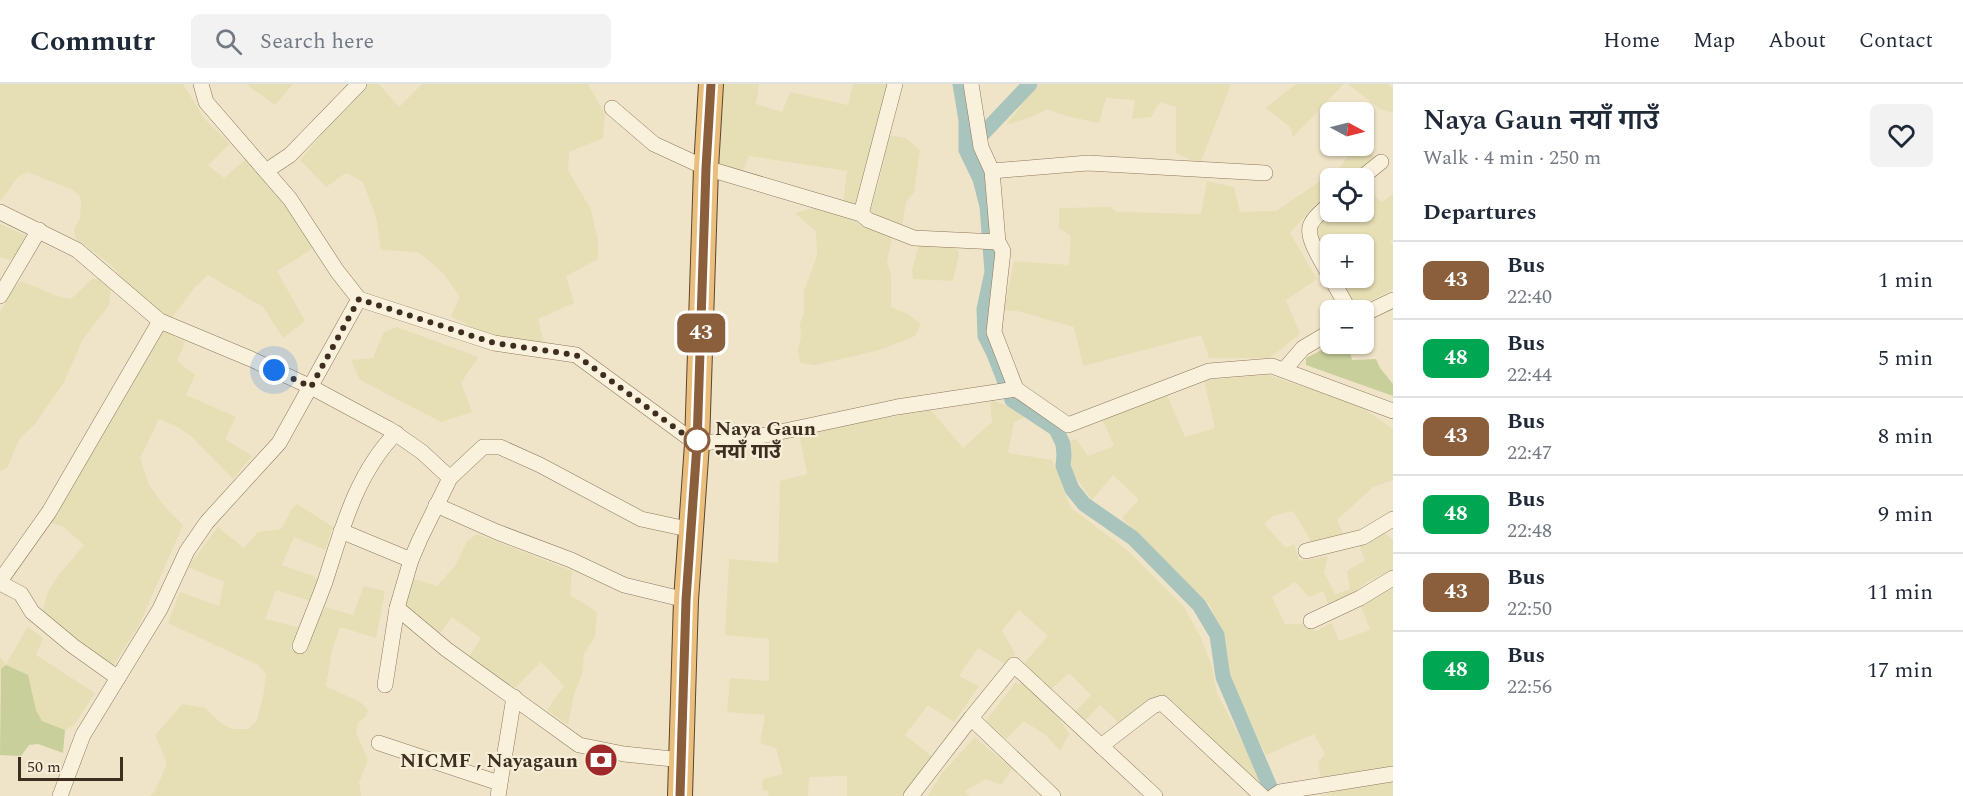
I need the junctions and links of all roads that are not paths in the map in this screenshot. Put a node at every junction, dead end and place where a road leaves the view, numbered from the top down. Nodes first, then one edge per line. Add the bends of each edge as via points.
1 (201, 84) edge
2 (359, 84) edge
3 (711, 84) edge
4 (895, 84) edge
5 (971, 84) edge
6 (612, 108) dead end
7 (1381, 162) dead end
8 (706, 168) junction
9 (1374, 168) edge
10 (266, 171) junction
11 (992, 171) junction
12 (1265, 173) dead end
13 (0, 212) edge
14 (1320, 212) edge
15 (861, 214) junction
16 (39, 230) junction
17 (998, 242) junction
18 (1320, 257) edge
19 (0, 296) edge
20 (359, 299) junction
21 (1393, 300) edge
22 (1374, 309) edge
23 (160, 321) junction
24 (1320, 338) edge
25 (1284, 370) junction
26 (311, 387) junction
27 (1015, 389) junction
28 (1393, 411) edge
29 (396, 433) junction
30 (697, 444) junction
31 (450, 478) junction
32 (436, 505) junction
33 (1393, 519) edge
34 (692, 530) junction
35 (341, 531) junction
36 (1306, 551) dead end
37 (411, 560) junction
38 (1393, 578) edge
39 (0, 582) edge
40 (686, 600) junction
41 (398, 608) junction
42 (1311, 621) dead end
43 (300, 646) dead end
44 (118, 678) junction
45 (386, 685) dead end
46 (514, 697) junction
47 (971, 718) junction
48 (379, 743) dead end
49 (1101, 746) junction
50 (682, 760) junction
51 (1393, 774) edge
52 (498, 790) edge
53 (1277, 794) edge
54 (60, 796) edge
55 (680, 796) edge
56 (911, 796) edge
57 (1053, 796) edge
58 (1155, 796) edge
59 (1262, 796) edge

1 - 10 street via 206,102
2 - 10 street via 290,155
3 - 8 highway
4 - 15 street
5 - 11 street via 981,147
6 - 8 street via 654,144
7 - 9 street
8 - 15 street
8 - 30 highway
10 - 20 street
11 - 12 street via 1088,163
11 - 17 street
13 - 16 street
14 - 18 street via 1309,232
15 - 17 street via 914,238
16 - 19 street
16 - 23 street via 77,250
17 - 27 street via 1003,251 994,332
20 - 26 street
20 - 30 street via 494,343 576,355
21 - 22 street
23 - 26 street
23 - 39 street via 49,512
24 - 25 street via 1303,348
25 - 27 street via 1272,366 1209,370 1068,424
25 - 28 street
26 - 29 street
26 - 44 street via 279,443 207,522 187,551 160,609
27 - 30 street
29 - 31 street
29 - 35 street via 382,447 355,493
30 - 34 highway
31 - 32 street
31 - 34 street via 483,447 500,447 641,519
32 - 37 street
32 - 40 street via 624,585
33 - 36 street via 1363,537
34 - 40 highway
35 - 37 street
35 - 43 street
37 - 41 street
38 - 42 street
39 - 44 street via 21,594 32,612
40 - 50 highway
41 - 45 street
41 - 46 street via 446,649
44 - 54 street via 83,735
46 - 50 street via 579,745
46 - 52 street
47 - 49 street via 1014,665
47 - 56 street
47 - 57 street
48 - 52 street
49 - 58 street
49 - 59 street via 1162,703
50 - 55 highway
51 - 53 street

